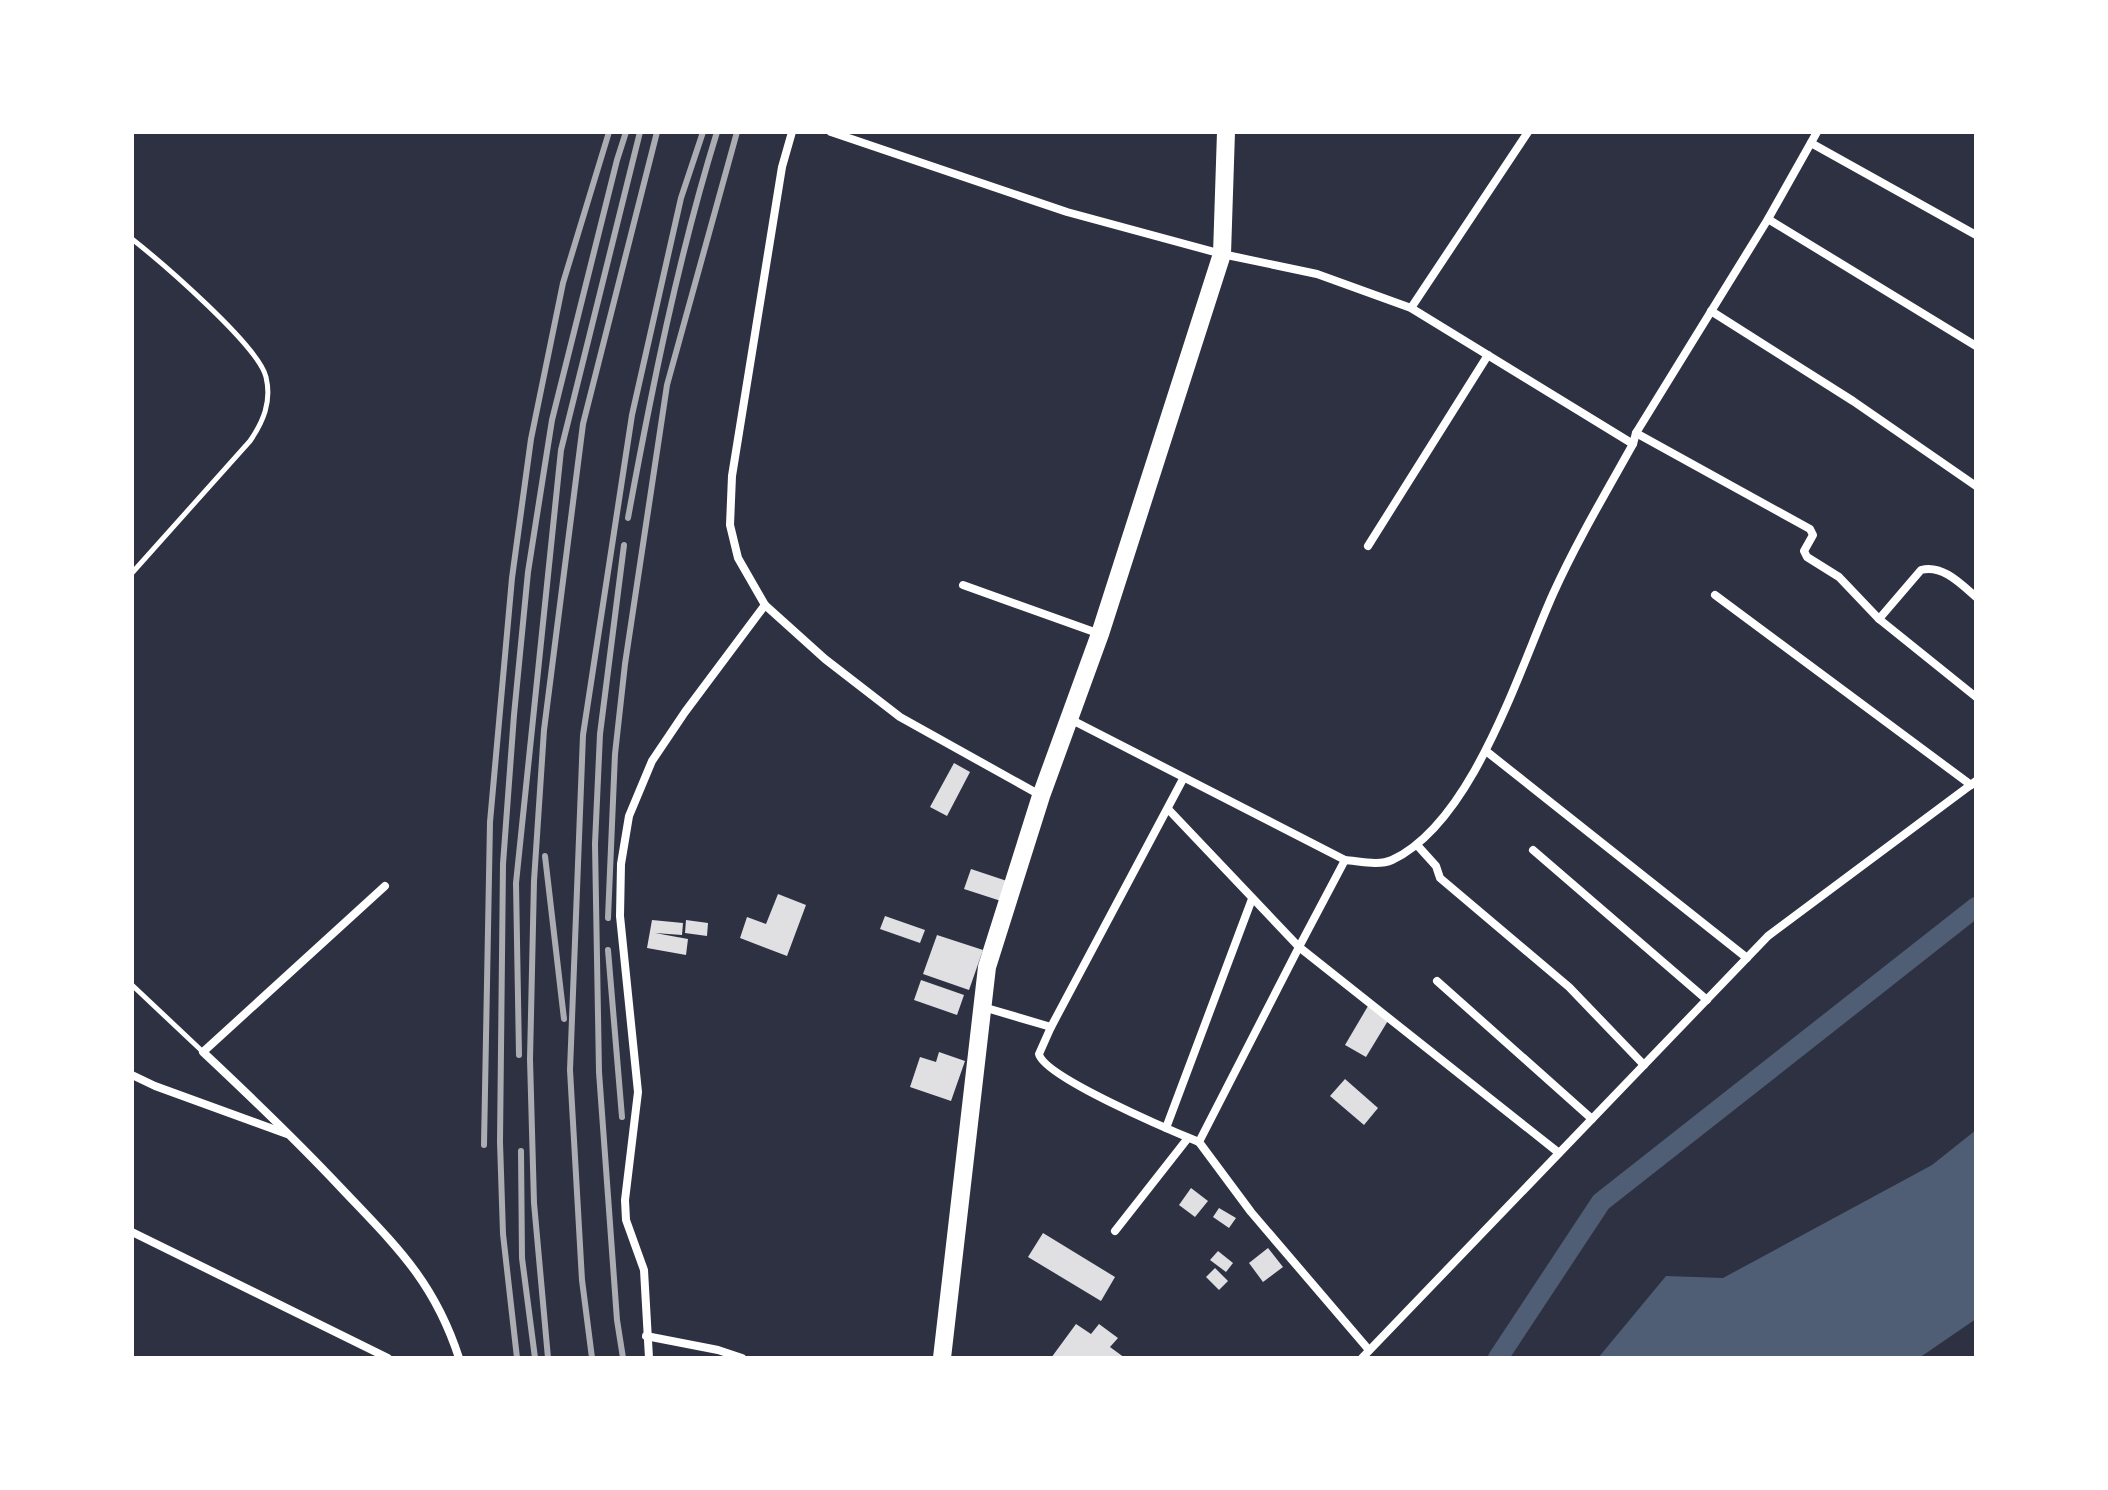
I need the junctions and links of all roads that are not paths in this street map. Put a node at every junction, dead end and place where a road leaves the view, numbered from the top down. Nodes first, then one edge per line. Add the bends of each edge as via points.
1 (792, 132) edge
2 (831, 132) edge
3 (1226, 132) edge
4 (1528, 132) edge
5 (1817, 132) edge
6 (1811, 143) junction
7 (1768, 219) junction
8 (1976, 235) edge
9 (132, 239) edge
10 (1222, 254) junction
11 (1411, 308) junction
12 (1711, 311) junction
13 (1976, 346) edge
14 (1488, 355) junction
15 (1636, 433) junction
16 (1633, 444) junction
17 (1976, 486) edge
18 (1368, 546) dead end
19 (132, 573) edge
20 (963, 585) dead end
21 (1715, 595) dead end
22 (1976, 597) edge
23 (765, 605) junction
24 (1879, 619) junction
25 (1100, 634) junction
26 (1976, 697) edge
27 (1070, 719) junction
28 (1486, 751) junction
29 (1183, 779) junction
30 (1974, 783) edge
31 (1041, 796) junction
32 (1168, 809) junction
33 (1417, 845) junction
34 (1533, 850) dead end
35 (1345, 860) junction
36 (385, 886) dead end
37 (1252, 899) junction
38 (1299, 947) junction
39 (1747, 958) junction
40 (1437, 981) dead end
41 (132, 985) edge
42 (1707, 1000) junction
43 (980, 1007) junction
44 (1051, 1027) junction
45 (203, 1052) junction
46 (1644, 1065) junction
47 (132, 1075) edge
48 (1592, 1119) junction
49 (1166, 1128) junction
50 (291, 1135) junction
51 (1188, 1138) junction
52 (1199, 1142) junction
53 (1559, 1153) junction
54 (1115, 1231) dead end
55 (132, 1232) edge
56 (646, 1336) junction
57 (1366, 1354) edge
58 (388, 1358) edge
59 (459, 1358) edge
60 (649, 1358) edge
61 (742, 1358) edge
62 (942, 1358) edge

1 - 23 street via 732,476 730,525 738,558
2 - 10 street via 1067,212
3 - 10 main road
4 - 11 street
5 - 6 street
6 - 7 street
6 - 8 street
7 - 12 street
7 - 13 street
9 - 19 lane via 246,347 265,373 267,387 267,410 250,441
10 - 11 street via 1317,274
10 - 25 main road
11 - 14 street
12 - 15 street
12 - 17 street
14 - 16 street
14 - 18 street
15 - 16 street
15 - 24 street via 1810,529 1807,557 1839,577
16 - 28 street via 1554,592
20 - 25 street
21 - 30 street
22 - 24 street via 1931,567 1921,570
23 - 31 street via 900,717
23 - 56 street via 652,761 629,816 621,864 620,916 638,1092 626,1220 644,1270
24 - 26 street
25 - 27 main road
27 - 29 street
27 - 31 main road
28 - 33 street via 1444,816
28 - 39 street
29 - 32 street
29 - 35 street
30 - 39 street via 1768,936
31 - 43 main road via 987,967
32 - 37 street
32 - 44 street
33 - 35 street via 1390,861
33 - 46 street via 1440,878 1569,987
34 - 42 street
35 - 38 street
36 - 45 street
37 - 38 street
37 - 49 street
38 - 52 street
38 - 53 street
39 - 42 street
40 - 48 street
41 - 45 lane
42 - 46 street
43 - 44 street
43 - 62 main road
44 - 49 street via 1039,1054 1045,1065
45 - 50 street
46 - 48 street
47 - 50 street
48 - 53 street
49 - 51 street
50 - 59 street via 410,1261 437,1301
51 - 52 street
51 - 54 street
52 - 57 street
53 - 57 street
55 - 58 street
56 - 60 street
56 - 61 street

